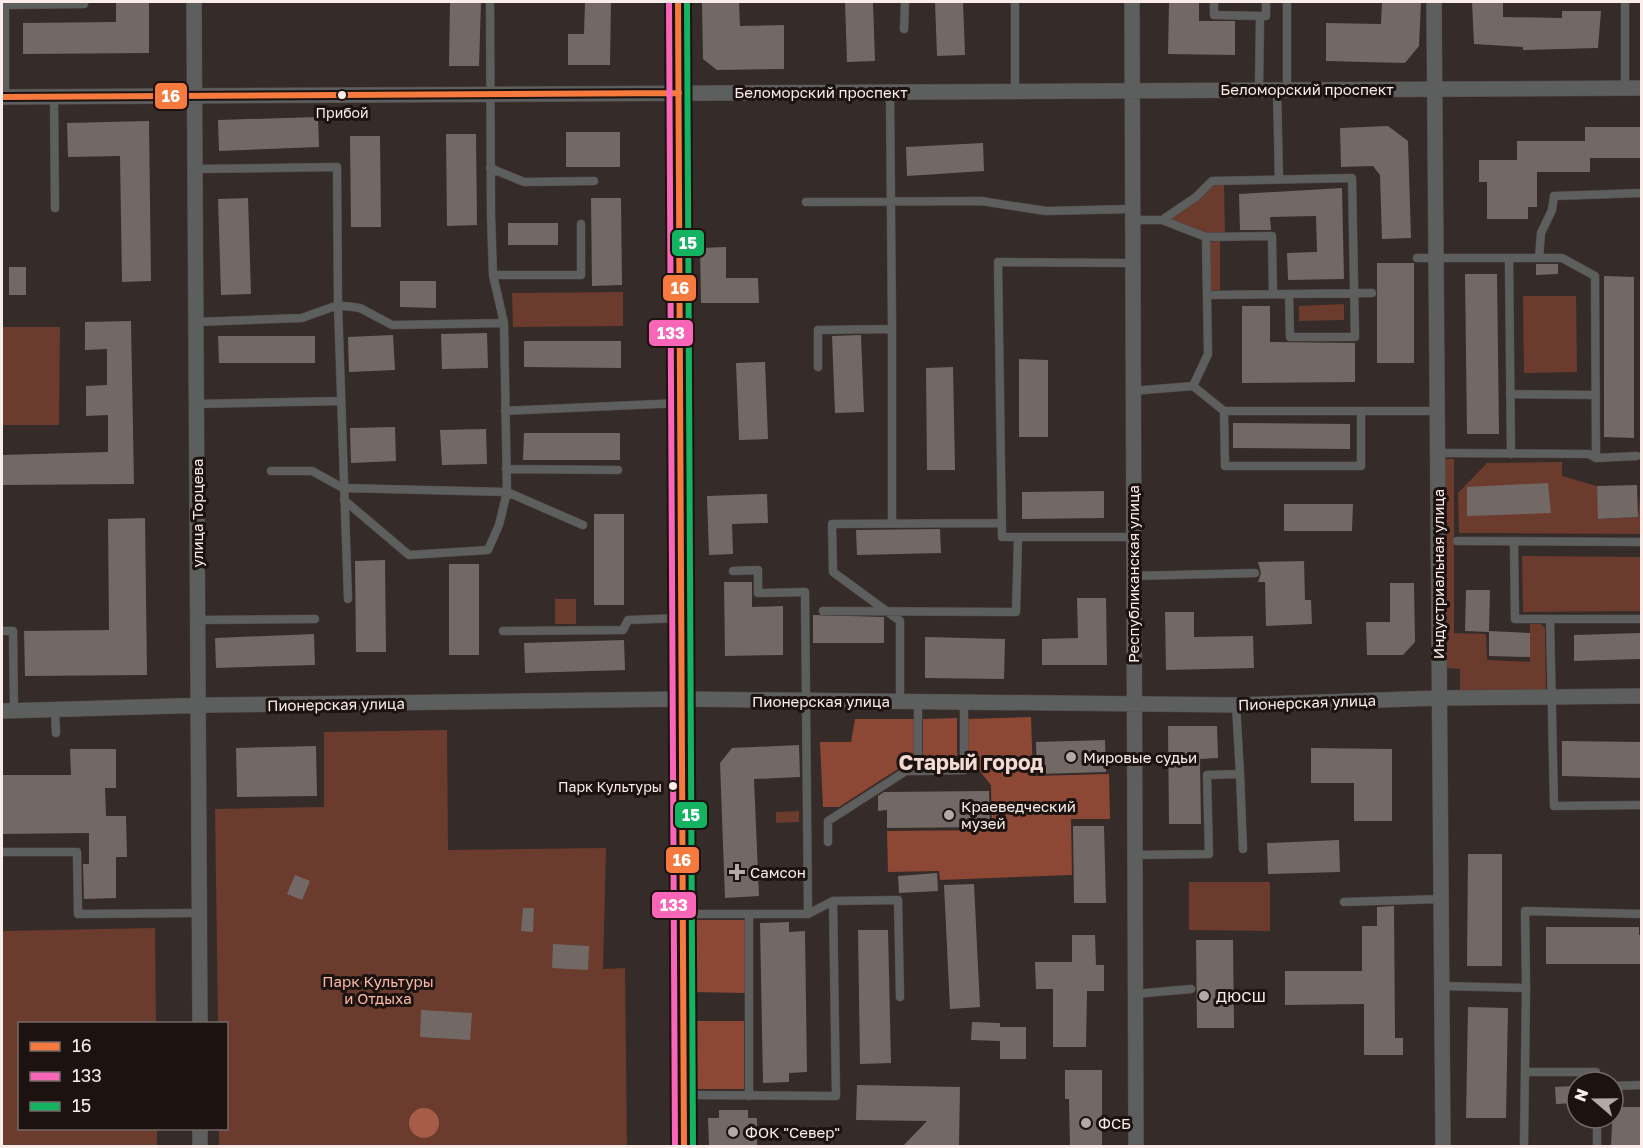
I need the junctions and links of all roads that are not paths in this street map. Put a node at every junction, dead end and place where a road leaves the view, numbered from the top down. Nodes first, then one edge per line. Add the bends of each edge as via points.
1 (84, 2) edge
2 (194, 2) edge
3 (490, 2) edge
4 (678, 2) edge
5 (905, 2) edge
6 (1015, 2) edge
7 (1132, 2) edge
8 (1214, 2) edge
9 (1266, 2) edge
10 (1287, 2) edge
11 (1434, 2) edge
12 (1625, 2) edge
13 (3, 5) edge
14 (1260, 16) junction
15 (904, 29) dead end
16 (1625, 88) junction
17 (1641, 88) edge
18 (1435, 89) junction
19 (1131, 90) junction
20 (1258, 90) junction
21 (1282, 90) junction
22 (890, 91) junction
23 (1015, 91) junction
24 (680, 93) junction
25 (488, 94) junction
26 (195, 96) junction
27 (3, 97) edge
28 (54, 97) junction
29 (490, 168) junction
30 (195, 169) junction
31 (1279, 180) junction
32 (594, 181) dead end
33 (1641, 194) edge
34 (892, 201) junction
35 (806, 202) dead end
36 (55, 208) dead end
37 (1131, 215) junction
38 (1162, 220) junction
39 (581, 224) dead end
40 (1206, 237) junction
41 (1417, 258) dead end
42 (1437, 258) junction
43 (1509, 258) junction
44 (1539, 258) junction
45 (1131, 263) junction
46 (493, 275) junction
47 (1372, 292) dead end
48 (1355, 293) junction
49 (1273, 294) junction
50 (1289, 294) junction
51 (1208, 295) junction
52 (338, 305) junction
53 (196, 322) junction
54 (504, 323) junction
55 (892, 329) junction
56 (818, 367) dead end
57 (1193, 386) junction
58 (1132, 391) junction
59 (1510, 394) junction
60 (1596, 395) junction
61 (341, 400) junction
62 (681, 403) junction
63 (196, 404) junction
64 (505, 411) junction
65 (1224, 411) junction
66 (1361, 411) junction
67 (1437, 411) junction
68 (1437, 453) junction
69 (1511, 454) junction
70 (1637, 456) dead end
71 (1596, 458) junction
72 (506, 469) junction
73 (618, 470) dead end
74 (271, 471) dead end
75 (343, 488) junction
76 (507, 492) junction
77 (344, 500) junction
78 (892, 523) junction
79 (1002, 523) junction
80 (583, 525) dead end
81 (1133, 537) junction
82 (1018, 538) junction
83 (1456, 541) dead end
84 (1514, 542) junction
85 (1641, 542) edge
86 (732, 571) dead end
87 (1255, 573) dead end
88 (1133, 576) junction
89 (348, 599) dead end
90 (824, 611) dead end
91 (887, 612) junction
92 (903, 612) junction
93 (682, 618) junction
94 (315, 619) dead end
95 (1641, 619) edge
96 (198, 620) junction
97 (1550, 620) junction
98 (900, 621) junction
99 (2, 631) edge
100 (503, 631) dead end
101 (1641, 696) edge
102 (1552, 697) junction
103 (1439, 698) junction
104 (683, 699) junction
105 (806, 700) junction
106 (900, 701) junction
107 (918, 701) junction
108 (964, 702) junction
109 (1134, 704) junction
110 (198, 705) junction
111 (1236, 705) junction
112 (8, 711) edge
113 (55, 711) junction
114 (56, 733) dead end
115 (918, 771) junction
116 (1240, 774) junction
117 (1641, 805) edge
118 (828, 842) dead end
119 (1243, 849) dead end
120 (2, 852) edge
121 (1134, 855) junction
122 (1442, 899) junction
123 (833, 900) junction
124 (1344, 902) dead end
125 (199, 913) junction
126 (684, 914) junction
127 (749, 914) junction
128 (808, 914) junction
129 (1641, 914) edge
130 (1443, 986) junction
131 (1526, 988) junction
132 (1191, 990) dead end
133 (1135, 994) junction
134 (900, 997) dead end
135 (200, 1022) edge
136 (1525, 1072) junction
137 (1565, 1072) edge
138 (1641, 1085) edge
139 (1625, 1086) edge
140 (685, 1095) junction
141 (749, 1096) junction
142 (200, 1130) edge
143 (1597, 1130) edge
144 (200, 1146) edge
145 (684, 1146) edge
146 (1136, 1146) edge
147 (1443, 1146) edge
148 (1524, 1146) edge
149 (1598, 1146) edge

1 - 13 lane
2 - 26 street, улица Торцева
3 - 25 lane
4 - 24 street
5 - 15 lane
6 - 23 lane
7 - 19 street, Республиканская улица
8 - 14 lane via 1214,15
9 - 14 lane via 1266,16
10 - 21 lane
11 - 18 street, Индустриальная улица
12 - 16 lane
13 - 27 lane
14 - 20 lane
16 - 17 street, Беломорский проспект
16 - 18 street, Беломорский проспект
18 - 21 street, Беломорский проспект
18 - 42 street, Индустриальная улица
19 - 20 street, Беломорский проспект
19 - 23 street, Беломорский проспект
19 - 37 street, Республиканская улица
20 - 21 street, Беломорский проспект
21 - 31 lane
22 - 23 street, Беломорский проспект
22 - 24 street, Беломорский проспект
22 - 34 lane
24 - 25 street, Беломорский проспект
24 - 62 street
25 - 26 street, Беломорский проспект
25 - 29 lane
26 - 28 street, Беломорский проспект
26 - 30 street, улица Торцева
27 - 28 street, Беломорский проспект
28 - 36 lane
29 - 32 lane via 524,183
29 - 46 lane
30 - 52 lane via 337,167
30 - 53 street, улица Торцева
31 - 38 lane via 1212,181
31 - 48 lane via 1352,178
33 - 44 lane via 1554,196 1541,233
34 - 35 lane
34 - 37 lane via 981,201 1046,211
34 - 55 lane
37 - 38 lane
37 - 45 street, Республиканская улица
38 - 40 lane
39 - 46 lane via 581,275
40 - 49 lane via 1272,236
40 - 51 lane
41 - 42 lane
42 - 43 lane
42 - 67 street, Индустриальная улица
43 - 44 lane
43 - 59 lane
44 - 60 lane via 1562,258 1595,276
45 - 58 street, Республиканская улица
45 - 79 lane via 998,262
46 - 54 lane
47 - 48 lane
48 - 50 lane
48 - 50 lane via 1355,337 1290,337
49 - 50 lane
49 - 51 lane
51 - 57 lane via 1208,354
52 - 53 lane via 302,318
52 - 54 lane via 360,308 392,325
52 - 61 lane
53 - 63 street, улица Торцева
54 - 64 lane
55 - 56 lane via 818,330
55 - 78 lane
57 - 58 lane
57 - 65 lane
58 - 81 street, Республиканская улица
59 - 60 lane
59 - 69 lane
60 - 71 lane
61 - 63 lane
61 - 75 lane
62 - 64 lane
62 - 93 street
63 - 96 street, улица Торцева
64 - 72 lane
65 - 66 lane
65 - 66 lane via 1225,466 1361,466
66 - 67 lane
67 - 68 street, Индустриальная улица
68 - 69 lane
68 - 103 street, Индустриальная улица
69 - 71 lane via 1588,454
70 - 71 lane
72 - 73 lane
72 - 76 lane
74 - 75 lane via 312,471
75 - 76 lane
75 - 77 lane
76 - 77 lane via 488,550 409,555
76 - 80 lane
77 - 89 lane
78 - 79 lane
78 - 91 lane via 832,524 833,572
79 - 82 lane via 1002,537
81 - 82 lane
81 - 88 street, Республиканская улица
82 - 92 lane via 1016,612
83 - 84 lane
84 - 85 lane
84 - 97 lane via 1515,619
86 - 105 lane via 758,570 758,593 805,592
87 - 88 lane
88 - 109 street, Республиканская улица
90 - 91 lane
91 - 92 lane
91 - 98 lane
92 - 98 lane
93 - 100 lane via 628,620 623,630
93 - 104 street
94 - 96 lane
95 - 97 lane
96 - 110 street, улица Торцева
97 - 102 lane
98 - 106 lane
99 - 112 lane via 13,631
101 - 102 street, Пионерская улица
102 - 103 street, Пионерская улица
102 - 117 lane via 1554,806
103 - 111 street, Пионерская улица
103 - 122 street, Индустриальная улица
104 - 105 street, Пионерская улица
104 - 110 street, Пионерская улица
104 - 126 street
105 - 106 street, Пионерская улица
105 - 128 lane
106 - 107 street, Пионерская улица
107 - 108 street, Пионерская улица
107 - 115 lane
108 - 109 street, Пионерская улица
108 - 115 lane via 964,770
109 - 111 street, Пионерская улица
109 - 121 street, Республиканская улица
110 - 113 street, Пионерская улица
110 - 125 street, улица Торцева
111 - 116 lane
112 - 113 street, Пионерская улица
113 - 114 lane
115 - 118 lane via 906,771 828,821
116 - 119 lane
116 - 121 lane via 1207,775 1209,854
120 - 125 lane via 77,852 78,914
121 - 133 street, Республиканская улица
122 - 124 lane
122 - 130 street, Индустриальная улица
123 - 128 lane
123 - 134 lane via 898,900
123 - 141 lane via 836,1096
125 - 135 street, улица Торцева
126 - 127 lane
126 - 140 street
127 - 128 lane
127 - 141 lane
129 - 131 lane via 1525,911
130 - 131 lane
130 - 147 street, Индустриальная улица
131 - 136 lane
132 - 133 lane
133 - 146 street, Республиканская улица
136 - 137 lane
136 - 148 lane
138 - 139 lane
140 - 141 lane
140 - 145 street
142 - 144 street
143 - 149 lane

